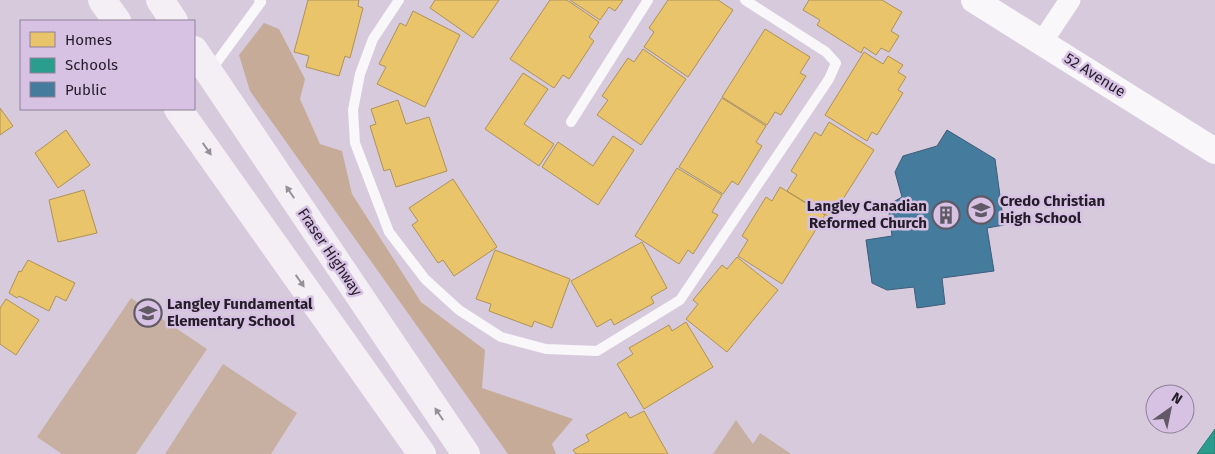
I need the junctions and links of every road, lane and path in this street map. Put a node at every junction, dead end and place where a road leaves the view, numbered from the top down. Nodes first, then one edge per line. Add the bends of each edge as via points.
1 (102, 0) edge
2 (160, 0) edge
3 (260, 0) edge
4 (399, 0) edge
5 (648, 0) edge
6 (745, 0) edge
7 (974, 0) edge
8 (1070, 0) edge
9 (116, 20) edge
10 (173, 20) edge
11 (1042, 42) junction
12 (195, 52) edge
13 (209, 73) junction
14 (179, 110) edge
15 (571, 122) dead end
16 (1215, 151) edge
17 (422, 454) edge
18 (466, 454) edge

1 - 9 main road
2 - 10 main road
3 - 13 lane
4 - 6 lane via 373,39 360,74 353,110 355,144 389,232 425,279 459,310 502,337 546,349 597,351 680,300 830,79 836,63 826,52
5 - 15 lane
7 - 11 street, 52 Avenue
8 - 11 street
11 - 16 street, 52 Avenue
12 - 13 main road, Fraser Highway
18 -> 13 main road, Fraser Highway
14 -> 17 main road

